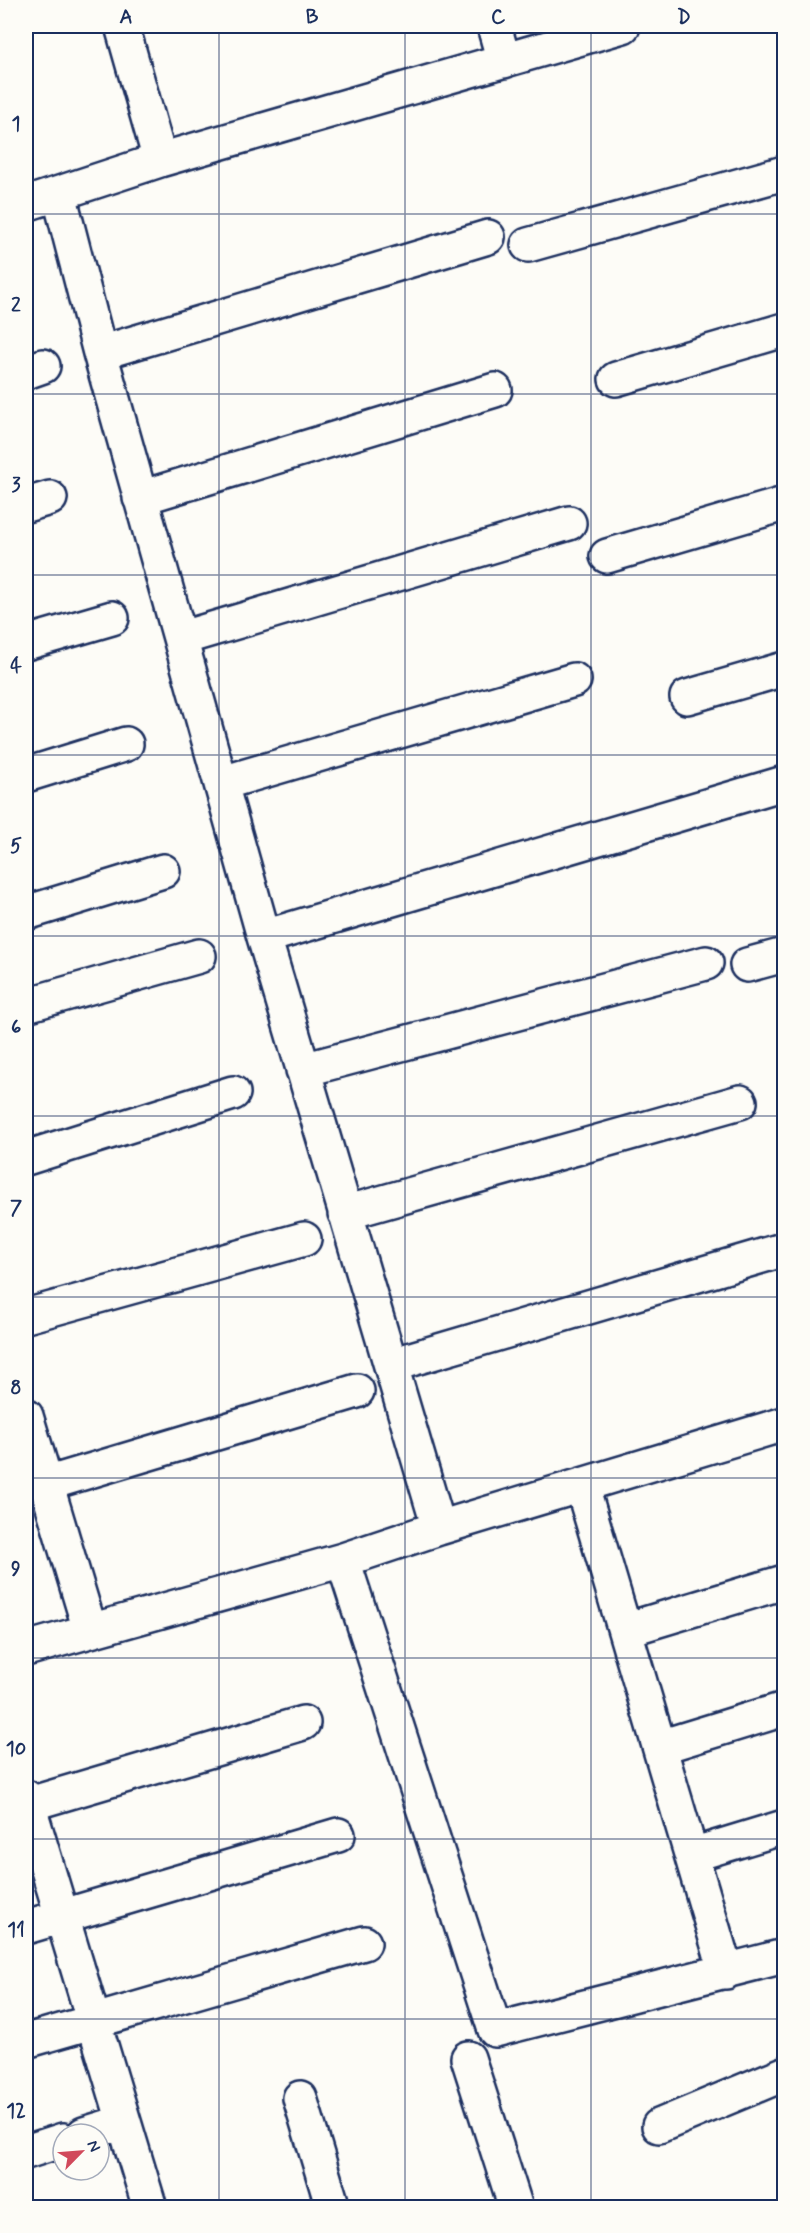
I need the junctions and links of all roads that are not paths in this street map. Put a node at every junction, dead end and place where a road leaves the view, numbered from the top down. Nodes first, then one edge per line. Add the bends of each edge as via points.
1 (122, 26) edge
2 (494, 26) edge
3 (623, 26) edge
4 (504, 61) junction
5 (160, 160) junction
6 (784, 173) edge
7 (59, 194) junction
8 (26, 204) edge
9 (488, 237) dead end
10 (528, 245) dead end
11 (784, 330) edge
12 (100, 353) junction
13 (616, 379) dead end
14 (495, 390) dead end
15 (140, 498) junction
16 (784, 504) edge
17 (569, 523) dead end
18 (607, 556) dead end
19 (112, 618) dead end
20 (182, 638) junction
21 (26, 643) edge
22 (784, 669) edge
23 (574, 680) dead end
24 (687, 697) dead end
25 (126, 744) dead end
26 (26, 774) edge
27 (222, 783) junction
28 (784, 783) edge
29 (163, 871) dead end
30 (26, 913) edge
31 (264, 937) junction
32 (784, 955) edge
33 (199, 956) dead end
34 (706, 963) dead end
35 (747, 965) dead end
36 (26, 1005) edge
37 (303, 1070) junction
38 (233, 1094) dead end
39 (740, 1102) dead end
40 (26, 1158) edge
41 (345, 1213) junction
42 (304, 1239) dead end
43 (779, 1251) dead end
44 (26, 1316) edge
45 (391, 1365) junction
46 (357, 1391) dead end
47 (26, 1416) edge
48 (784, 1424) edge
49 (46, 1484) junction
50 (582, 1486) junction
51 (439, 1528) junction
52 (343, 1560) junction
53 (784, 1582) edge
54 (90, 1630) junction
55 (625, 1630) junction
56 (26, 1649) edge
57 (784, 1709) edge
58 (303, 1723) dead end
59 (660, 1748) junction
60 (26, 1802) edge
61 (784, 1827) edge
62 (338, 1835) dead end
63 (692, 1855) junction
64 (61, 1917) junction
65 (26, 1927) edge
66 (364, 1942) dead end
67 (784, 1956) edge
68 (726, 1972) junction
69 (93, 2021) junction
70 (26, 2042) edge
71 (468, 2058) dead end
72 (784, 2074) edge
73 (300, 2098) dead end
74 (123, 2122) junction
75 (111, 2126) edge
76 (659, 2126) dead end
77 (51, 2144) edge
78 (26, 2152) edge
79 (150, 2208) edge
80 (333, 2208) edge
81 (516, 2208) edge

1 - 5 street
2 - 4 street
3 - 4 street
4 - 5 street
5 - 7 street
6 - 10 street
7 - 8 street
7 - 12 street
9 - 12 street
11 - 13 street
12 - 15 street
14 - 15 street
15 - 20 street
16 - 18 street
17 - 20 street
19 - 21 street
20 - 27 street
22 - 24 street
23 - 27 street
25 - 26 street
27 - 31 street
28 - 31 street
29 - 30 street
31 - 37 street
32 - 35 street
33 - 36 street
34 - 37 street
37 - 41 street
38 - 40 street
39 - 41 street
41 - 45 street
42 - 44 street
43 - 45 street
45 - 51 street
46 - 49 street
47 - 49 street
48 - 50 street
49 - 54 street
50 - 51 street
50 - 55 street
51 - 52 street
52 - 54 street
52 - 68 street via 495,2030
53 - 55 street
54 - 56 street
55 - 59 street
57 - 59 street
58 - 60 street
59 - 63 street
60 - 64 street
61 - 63 street
62 - 64 street
63 - 68 street
64 - 65 street
64 - 69 street
66 - 69 street
67 - 68 street
69 - 70 street
69 - 74 street
71 - 81 street
72 - 76 street
73 - 80 street
74 - 75 street
74 - 79 street
77 - 78 street

